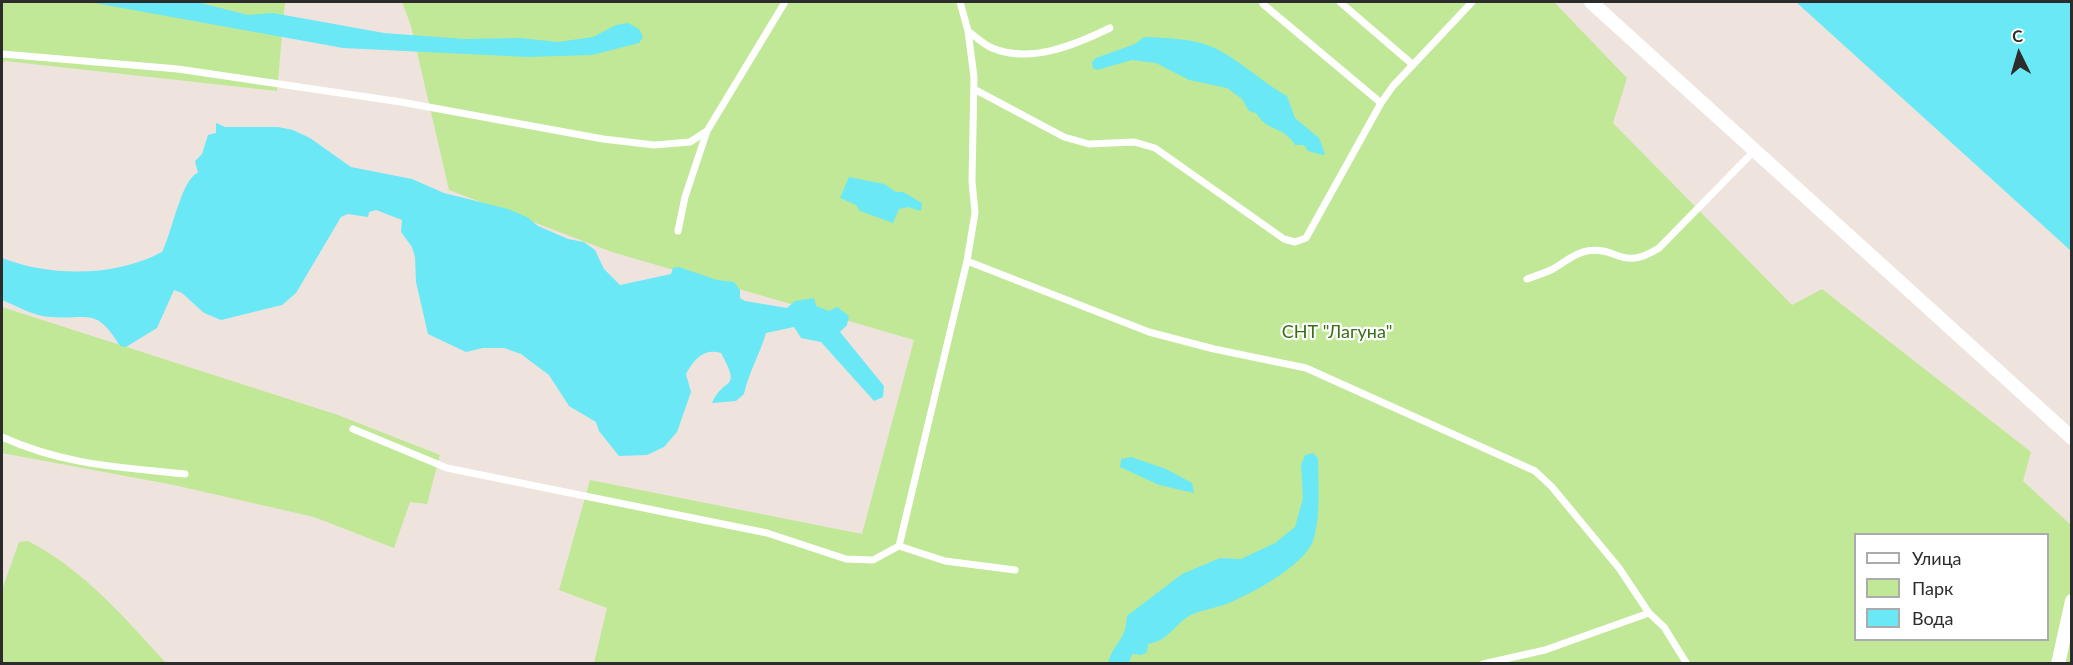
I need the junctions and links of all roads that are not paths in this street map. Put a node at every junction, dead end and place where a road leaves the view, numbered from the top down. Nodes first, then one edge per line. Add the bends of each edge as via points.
1 (785, 2) edge
2 (960, 2) edge
3 (1340, 2) edge
4 (1472, 2) edge
5 (1591, 2) edge
6 (1263, 4) dead end
7 (1110, 28) dead end
8 (968, 32) junction
9 (2, 54) edge
10 (1412, 64) junction
11 (974, 89) junction
12 (1381, 103) junction
13 (707, 131) junction
14 (1755, 150) junction
15 (678, 231) dead end
16 (967, 261) junction
17 (1527, 279) dead end
18 (352, 429) dead end
19 (2, 437) edge
20 (2072, 438) edge
21 (185, 474) dead end
22 (899, 546) junction
23 (1015, 570) dead end
24 (2072, 601) edge
25 (1648, 613) junction
26 (1483, 663) edge
27 (1687, 663) edge
28 (2058, 663) edge

1 - 13 lane
2 - 8 lane
3 - 10 lane
4 - 10 lane
5 - 14 street
6 - 12 lane
7 - 8 lane via 1086,40 1026,54 989,47
8 - 11 lane
9 - 13 lane via 178,69 654,145 690,142
10 - 12 lane
11 - 12 lane via 1064,136 1089,144 1134,142 1155,148 1275,233 1295,242 1306,238
11 - 16 lane via 975,213
13 - 15 lane
14 - 17 lane via 1659,248 1645,257 1626,260 1586,251
14 - 20 street
16 - 22 lane
16 - 25 lane via 1149,332 1306,368 1513,459 1536,471 1552,487 1619,568
18 - 22 lane via 447,468 767,533 846,559 873,560
19 - 21 lane via 34,452 81,464
22 - 23 lane via 945,561
24 - 28 street
25 - 26 lane via 1545,650
25 - 27 lane via 1664,627

